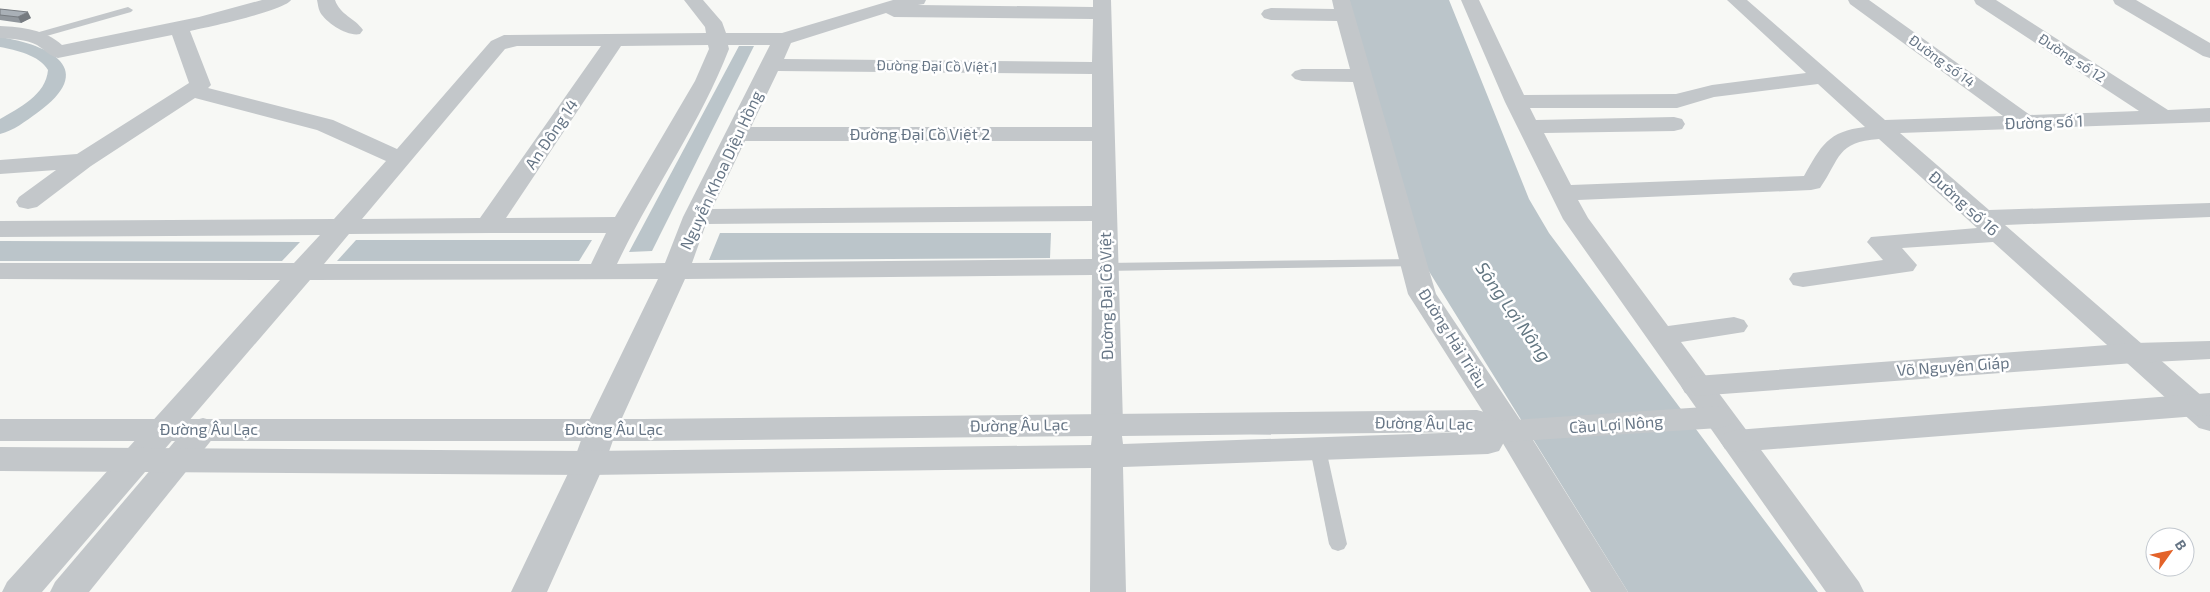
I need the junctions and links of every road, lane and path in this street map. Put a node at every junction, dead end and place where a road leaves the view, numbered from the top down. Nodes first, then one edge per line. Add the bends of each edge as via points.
1 (282, 0) edge
2 (326, 0) edge
3 (693, 0) edge
4 (917, 0) edge
5 (1470, 0) edge
6 (1736, 0) edge
7 (1857, 0) edge
8 (1983, 0) edge
9 (2122, 0) edge
10 (1102, 6) edge
11 (1343, 7) edge
12 (128, 10) dead end
13 (876, 10) junction
14 (1271, 14) dead end
15 (179, 27) junction
16 (353, 30) dead end
17 (0, 32) edge
18 (36, 36) junction
19 (718, 38) junction
20 (783, 39) junction
21 (616, 40) junction
22 (2201, 41) edge
23 (2210, 52) edge
24 (770, 65) junction
25 (1103, 68) junction
26 (1302, 75) dead end
27 (1362, 76) junction
28 (1823, 77) junction
29 (193, 91) junction
30 (1516, 102) junction
31 (2210, 115) edge
32 (2162, 116) junction
33 (2027, 123) junction
34 (1674, 124) dead end
35 (1528, 127) junction
36 (1881, 129) junction
37 (736, 134) junction
38 (1104, 134) junction
39 (401, 159) junction
40 (83, 161) junction
41 (0, 167) edge
42 (1562, 193) junction
43 (28, 202) dead end
44 (2210, 210) edge
45 (1105, 213) junction
46 (696, 217) junction
47 (622, 225) junction
48 (1990, 226) junction
49 (487, 227) junction
50 (339, 228) junction
51 (0, 229) edge
52 (1414, 263) junction
53 (1105, 267) junction
54 (0, 272) edge
55 (301, 272) junction
56 (600, 272) junction
57 (675, 272) junction
58 (1802, 279) dead end
59 (1734, 326) dead end
60 (1660, 336) junction
61 (2210, 350) edge
62 (2134, 353) junction
63 (1696, 386) junction
64 (2204, 410) edge
65 (1715, 425) junction
66 (164, 429) junction
67 (203, 429) junction
68 (601, 429) junction
69 (0, 430) edge
70 (1514, 431) junction
71 (1107, 440) junction
72 (1318, 449) junction
73 (0, 459) edge
74 (138, 459) junction
75 (178, 459) junction
76 (589, 463) junction
77 (1338, 544) dead end
78 (20, 592) edge
79 (68, 592) edge
80 (529, 592) edge
81 (1108, 592) edge
82 (1610, 592) edge
83 (1846, 592) edge

1 - 15 street
2 - 16 street via 329,11
3 - 19 street via 715,26
4 - 13 street
5 - 30 street
6 - 28 street, Đường số 16
7 - 33 street, Đường số 14
8 - 32 street, Đường số 12
9 - 22 street
10 - 13 street
10 - 25 street, Đường Đại Cồ Việt
11 - 14 street
11 - 27 street, Đường Hải Triều
12 - 18 lane
13 - 20 street
15 - 18 street via 58,52 50,43
15 - 29 street via 200,85
17 - 18 street
19 - 20 street
19 - 21 street
19 - 47 street via 719,49 706,81
20 - 24 street, Nguyễn Khoa Diệu Hồng
21 - 39 street via 504,41
21 - 49 street, An Đông 14
22 - 23 street
24 - 25 street, Đường Đại Cồ Việt 1
24 - 37 street, Nguyễn Khoa Diệu Hồng
25 - 38 street, Đường Đại Cồ Việt
26 - 27 street
27 - 52 street, Đường Hải Triều
28 - 30 street via 1712,92 1677,102
28 - 36 street, Đường số 16
29 - 39 street via 325,125
29 - 40 street
30 - 35 street
31 - 32 street, Đường số 1
32 - 33 street, Đường số 1
33 - 36 street, Đường số 1
34 - 35 street
35 - 42 street
36 - 42 street, Đường số 1 via 1846,138 1830,150 1811,183
36 - 48 street, Đường số 16
37 - 38 street, Đường Đại Cồ Việt 2
37 - 46 street, Nguyễn Khoa Diệu Hồng
38 - 45 street, Đường Đại Cồ Việt
39 - 50 street
40 - 41 street
40 - 43 street
42 - 60 street via 1576,219
44 - 48 street
45 - 46 street
45 - 53 street, Đường Đại Cồ Việt
46 - 57 street, Nguyễn Khoa Diệu Hồng
47 - 49 street
47 - 56 street
48 - 58 street via 1880,242 1904,265
48 - 62 street, Đường số 16
49 - 50 street
50 - 51 street
50 - 55 street
52 - 53 lane
52 - 70 street, Đường Hải Triều via 1422,294
53 - 57 street
53 - 71 street, Đường Đại Cồ Việt
54 - 55 street
55 - 56 street
55 - 66 street
56 - 57 street
57 - 68 street, Nguyễn Khoa Diệu Hồng
59 - 60 street
60 - 63 street
61 - 62 street, Võ Nguyên Giáp
62 - 63 street, Võ Nguyên Giáp
62 - 64 street, Đường số 16
63 - 65 street
64 - 65 street
65 - 70 street, Cầu Lợi Nông
65 - 83 street
66 - 67 street, Đường Âu Lạc
66 - 69 street, Đường Âu Lạc
66 - 74 street
67 - 68 street, Đường Âu Lạc
67 - 75 street
68 - 71 street, Đường Âu Lạc
68 - 76 street, Nguyễn Khoa Diệu Hồng
70 - 71 street, Đường Âu Lạc via 1477,421
70 - 72 street, Đường Âu Lạc via 1488,443
70 - 82 street, Đường Hải Triều
71 - 72 street, Đường Âu Lạc
71 - 76 street, Đường Âu Lạc
71 - 81 street, Đường Đại Cồ Việt
72 - 77 lane
73 - 74 street, Đường Âu Lạc
74 - 75 street, Đường Âu Lạc
74 - 78 street
75 - 76 street, Đường Âu Lạc
75 - 79 street
76 - 80 street, Nguyễn Khoa Diệu Hồng

